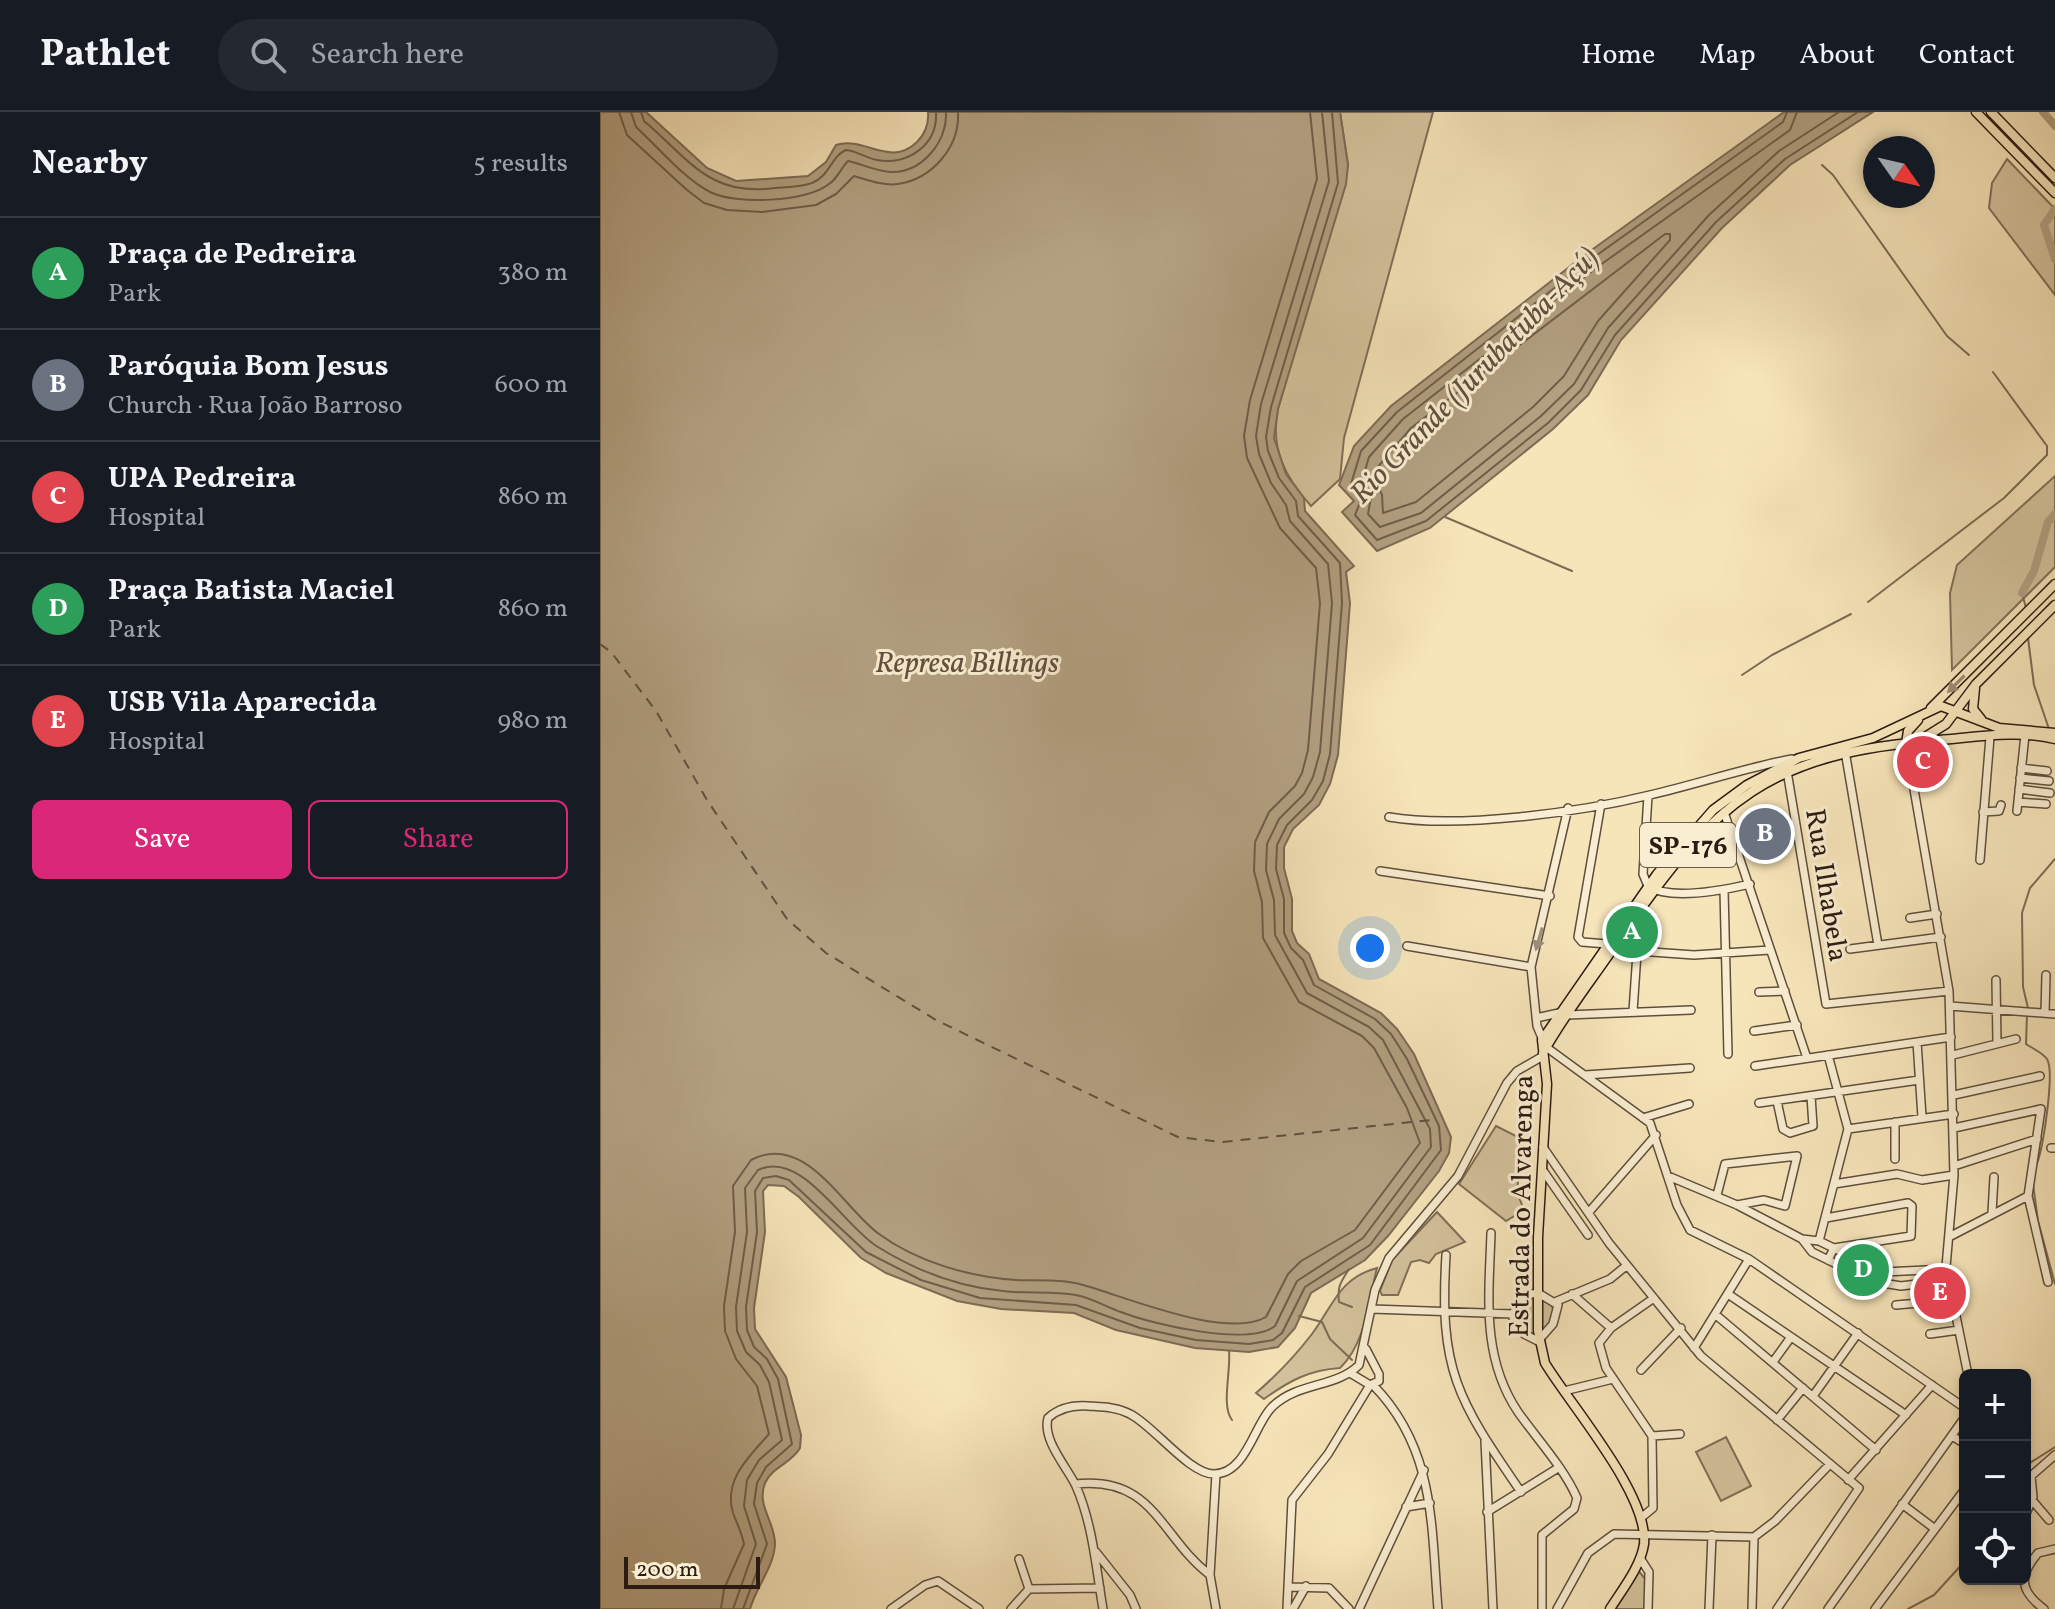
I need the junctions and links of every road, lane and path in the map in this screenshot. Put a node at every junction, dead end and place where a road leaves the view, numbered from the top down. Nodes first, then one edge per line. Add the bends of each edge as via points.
1 (1976, 112) edge
2 (1991, 112) edge
3 (2055, 178) edge
4 (2055, 193) edge
5 (2055, 587) edge
6 (2055, 605) edge
7 (2042, 619) junction
8 (1976, 684) junction
9 (1931, 708) junction
10 (1957, 710) junction
11 (1984, 723) junction
12 (2055, 733) edge
13 (2025, 735) junction
14 (1990, 737) junction
15 (2055, 739) edge
16 (1906, 743) junction
17 (1845, 751) junction
18 (1799, 758) junction
19 (2021, 768) junction
20 (1787, 771) junction
21 (2047, 771) dead end
22 (1728, 775) junction
23 (2020, 778) junction
24 (2049, 781) dead end
25 (1747, 785) junction
26 (2019, 789) junction
27 (2050, 793) dead end
28 (1648, 796) junction
29 (1601, 804) junction
30 (2046, 804) dead end
31 (2001, 805) dead end
32 (1568, 808) junction
33 (1724, 812) junction
34 (1983, 812) junction
35 (1389, 817) dead end
36 (1980, 860) dead end
37 (1380, 871) dead end
38 (1750, 884) junction
39 (1651, 888) junction
40 (1724, 890) junction
41 (1550, 896) junction
42 (1640, 910) junction
43 (1937, 914) junction
44 (1910, 918) dead end
45 (1941, 937) junction
46 (1607, 944) junction
47 (1878, 945) junction
48 (1407, 946) dead end
49 (1850, 949) dead end
50 (1770, 950) junction
51 (1638, 951) junction
52 (1728, 953) junction
53 (1531, 967) junction
54 (2046, 975) dead end
55 (1996, 980) dead end
56 (1785, 991) junction
57 (1949, 991) junction
58 (1759, 992) dead end
59 (1950, 1006) junction
60 (1996, 1009) junction
61 (1691, 1010) dead end
62 (1633, 1011) junction
63 (2045, 1013) junction
64 (1563, 1014) junction
65 (2055, 1014) edge
66 (1536, 1018) junction
67 (1797, 1025) junction
68 (1754, 1031) dead end
69 (1951, 1037) junction
70 (2016, 1039) dead end
71 (1917, 1042) junction
72 (1997, 1043) junction
73 (1543, 1049) junction
74 (1728, 1054) dead end
75 (1828, 1055) junction
76 (1953, 1055) junction
77 (1807, 1058) junction
78 (1755, 1066) dead end
79 (1690, 1068) dead end
80 (1585, 1075) junction
81 (2040, 1076) dead end
82 (1919, 1080) junction
83 (1836, 1093) junction
84 (1954, 1095) junction
85 (1811, 1096) junction
86 (1777, 1101) junction
87 (1759, 1103) dead end
88 (1689, 1104) dead end
89 (1954, 1114) junction
90 (1922, 1117) junction
91 (1643, 1118) junction
92 (1895, 1122) junction
93 (1954, 1128) junction
94 (1848, 1129) junction
95 (1656, 1135) junction
96 (2037, 1139) junction
97 (1543, 1147) junction
98 (1895, 1159) dead end
99 (1542, 1169) junction
100 (1954, 1171) junction
101 (1668, 1176) junction
102 (1994, 1177) dead end
103 (1834, 1184) junction
104 (1717, 1195) junction
105 (2028, 1196) junction
106 (1737, 1205) junction
107 (1589, 1212) junction
108 (1992, 1213) junction
109 (1826, 1218) junction
110 (1491, 1233) dead end
111 (1588, 1235) dead end
112 (1949, 1237) junction
113 (1802, 1239) junction
114 (1819, 1241) junction
115 (1834, 1248) junction
116 (1847, 1254) junction
117 (1446, 1255) dead end
118 (1749, 1259) junction
119 (1828, 1260) junction
120 (1626, 1266) junction
121 (1841, 1266) junction
122 (1947, 1269) junction
123 (1948, 1280) junction
124 (2048, 1282) dead end
125 (1538, 1293) junction
126 (1572, 1294) junction
127 (1728, 1294) junction
128 (1654, 1298) junction
129 (1953, 1300) junction
130 (1557, 1301) junction
131 (1896, 1305) dead end
132 (1372, 1309) junction
133 (1444, 1312) junction
134 (1488, 1314) junction
135 (1513, 1314) junction
136 (1716, 1315) junction
137 (1611, 1328) junction
138 (1681, 1328) junction
139 (1959, 1330) junction
140 (1858, 1333) junction
141 (1930, 1334) dead end
142 (1791, 1337) junction
143 (1538, 1341) junction
144 (1365, 1347) junction
145 (1694, 1348) junction
146 (1773, 1362) junction
147 (1834, 1366) junction
148 (1967, 1369) edge
149 (1376, 1370) junction
150 (1641, 1370) dead end
151 (1350, 1373) junction
152 (1613, 1379) junction
153 (1371, 1382) junction
154 (1932, 1385) junction
155 (1803, 1388) junction
156 (1564, 1391) junction
157 (1813, 1396) junction
158 (1959, 1404) edge
159 (1906, 1415) junction
160 (1777, 1420) junction
161 (1959, 1426) edge
162 (1680, 1434) dead end
163 (1652, 1436) junction
164 (1952, 1436) junction
165 (1485, 1439) junction
166 (1960, 1441) edge
167 (1876, 1450) junction
168 (2055, 1455) edge
169 (1829, 1465) junction
170 (1558, 1468) junction
171 (1424, 1470) junction
172 (1205, 1472) junction
173 (1220, 1473) junction
174 (1848, 1480) junction
175 (1075, 1484) junction
176 (1213, 1486) junction
177 (1521, 1492) junction
178 (1959, 1497) edge
179 (2032, 1500) junction
180 (1214, 1502) junction
181 (1430, 1503) junction
182 (1404, 1508) junction
183 (1899, 1508) junction
184 (1487, 1512) junction
185 (2026, 1513) edge
186 (1642, 1517) junction
187 (2049, 1520) dead end
188 (1935, 1529) junction
189 (1644, 1533) junction
190 (1712, 1535) junction
191 (1754, 1537) junction
192 (2055, 1549) edge
193 (1094, 1550) junction
194 (1019, 1559) dead end
195 (1638, 1562) junction
196 (1210, 1575) junction
197 (1306, 1586) junction
198 (1288, 1587) junction
199 (1100, 1588) junction
200 (1029, 1589) junction
201 (891, 1609) edge
202 (979, 1609) edge
203 (1011, 1609) edge
204 (1103, 1609) edge
205 (1136, 1609) edge
206 (1216, 1609) edge
207 (1287, 1609) edge
208 (1293, 1609) edge
209 (1349, 1609) edge
210 (1359, 1609) edge
211 (1438, 1609) edge
212 (1493, 1609) edge
213 (1542, 1609) edge
214 (1557, 1609) edge
215 (1610, 1609) edge
216 (1648, 1609) edge
217 (1709, 1609) edge
218 (1752, 1609) edge
219 (1777, 1609) edge
220 (1828, 1609) edge
221 (1875, 1609) edge
222 (2044, 1609) edge

1 - 4 main road
2 - 3 main road
5 - 7 main road via 2036,610
5 -> 9 main road
6 - 7 main road
7 - 8 main road
8 - 10 main road
8 - 11 main road via 1973,709
9 - 10 main road
9 - 16 main road via 1910,727
9 - 18 main road, SP-176 via 1894,730
10 - 11 main road
10 - 16 main road via 1939,731
11 - 12 main road
13 - 14 main road
13 - 15 main road
13 - 19 street
14 - 16 main road
14 - 34 street
16 - 17 main road, SP-176
16 - 43 street
17 - 20 main road, SP-176
17 - 47 street
18 - 22 street
18 - 25 main road, SP-176
19 - 21 street
19 - 23 street
20 - 33 main road, SP-176
20 - 57 street, Rua Ilhabela via 1829,1005
22 - 25 street via 1744,775
22 - 28 street
23 - 24 street
23 - 26 street
25 - 39 main road, SP-176 via 1688,836
26 - 27 street
26 - 30 street via 2018,806
28 - 29 street
28 - 39 street via 1643,874
29 - 32 street
29 - 46 street via 1578,937
31 - 34 street via 1999,811
32 - 35 street via 1469,819
32 - 41 street, Estrada do Alvarenga
33 - 38 street
33 - 39 main road, SP-176
34 - 36 street
37 - 41 street
38 - 40 street
38 - 50 street
39 - 40 street
39 - 42 main road, SP-176
39 - 46 main road, SP-176
40 - 52 street
41 -> 53 street, Estrada do Alvarenga
42 - 51 street
42 - 64 main road, SP-176
43 - 44 street
43 - 45 street
45 - 47 street
45 - 57 street
46 - 64 main road, SP-176
47 - 49 street
48 - 53 street
50 - 52 street
50 - 56 street
51 - 52 street
51 - 62 street
52 - 74 street
53 - 66 street, Estrada do Alvarenga
54 - 63 street
55 - 60 street
56 - 58 street
56 - 67 street
57 - 59 street
59 - 60 street
59 - 69 street
60 - 63 street
60 - 72 street
61 - 62 street
62 - 64 street
63 - 65 street
64 - 66 street
64 - 73 main road, SP-176
66 - 73 street, Estrada do Alvarenga
67 - 68 street
67 - 77 street
69 - 71 street
69 - 76 street
70 - 72 street
71 - 75 street
71 - 82 street
72 - 76 street
73 - 80 street
73 - 97 main road, Estrada do Alvarenga
73 - 132 street via 1507,1083 1458,1176 1389,1258
75 - 77 street
75 - 83 street
76 - 84 street
77 - 78 street
79 - 80 street
80 - 91 street
81 - 84 street
82 - 83 street
82 - 90 street
83 - 85 street
83 - 94 street
84 - 89 street
85 - 86 street
85 - 86 street via 1813,1126 1790,1133 1783,1129
86 - 87 street
88 - 91 street
89 - 90 street
89 - 93 street
90 - 92 street
91 - 95 street
92 - 94 street
92 - 98 street
93 - 96 street via 2040,1108
93 - 100 street
94 - 103 street
95 - 101 street
95 - 107 street
96 - 100 street
96 - 105 street
97 - 99 main road, Estrada do Alvarenga
97 - 107 street
99 - 111 street
99 - 125 main road, Estrada do Alvarenga
100 - 103 street via 1922,1180 1897,1174
100 - 112 street
101 - 104 street
101 - 118 street via 1685,1225
102 - 108 street
103 - 109 street
104 - 106 street
104 - 106 street via 1725,1164 1795,1155 1799,1160 1782,1207 1764,1200
105 - 108 street
105 - 124 street
106 - 113 street
107 - 120 street
108 - 112 street
109 - 114 street
109 - 115 street via 1910,1203 1911,1236
110 - 134 street
112 - 122 street
113 - 114 street
113 - 119 street
114 - 115 street
115 - 116 street
115 - 119 street
116 - 121 street
116 - 122 street via 1884,1272
117 - 133 street
118 - 127 street
118 - 140 street
119 - 121 street
120 - 126 street via 1610,1279
120 - 128 street
121 - 123 street via 1889,1286
122 - 123 street
123 - 129 street
125 - 130 street
125 - 135 street via 1525,1296
125 - 143 main road, Estrada do Alvarenga
126 - 130 street
126 - 137 street
127 - 136 street
127 - 142 street
128 - 137 street
128 - 138 street
129 - 131 street
129 - 139 street
130 - 143 street via 1553,1324
132 - 133 street
132 - 144 street
133 - 134 street
133 - 165 street via 1449,1363
134 - 135 street
134 - 170 street via 1492,1353 1507,1394
135 - 143 street via 1524,1334
136 - 145 street
136 - 146 street
137 - 152 street via 1599,1350
138 - 145 street
138 - 150 street
139 - 141 street
139 - 148 street
140 - 147 street
140 - 154 street
142 - 146 street
142 - 147 street
143 - 156 main road, Estrada do Alvarenga
144 - 149 street
144 - 151 street via 1362,1361
145 - 160 street
146 - 155 street
147 - 157 street
147 - 159 street
149 - 153 street
149 - 153 street via 1368,1371
151 - 153 street
151 - 173 street via 1279,1400 1238,1462
152 - 156 street
152 - 163 street
153 - 171 street
153 - 198 street via 1328,1454 1292,1500
154 - 158 street
154 - 159 street
155 - 157 street
155 - 160 street
156 - 186 main road, Estrada do Alvarenga
157 - 167 street
159 - 167 street
160 - 169 street
161 - 164 street
162 - 163 street
163 - 186 street via 1653,1508
164 - 166 street
164 - 183 street
165 - 177 street
165 - 184 street
167 - 174 street
168 - 179 street via 2031,1476
169 - 174 street
169 - 191 street
170 - 177 street
170 - 213 street via 1576,1494 1576,1503 1542,1535
171 - 181 street
171 - 182 street
172 - 173 street
172 - 175 street via 1119,1409 1071,1407 1048,1418 1048,1433
172 - 176 street
173 - 176 street
173 - 180 street
174 - 219 street via 1859,1488
175 - 193 street
175 - 196 street via 1114,1486 1139,1497
176 - 180 street
177 - 184 street
178 - 188 street
179 - 185 street
179 - 187 street
180 - 196 street
181 - 182 street
181 - 211 street
182 - 210 street
183 - 188 street
183 - 220 street
184 - 212 street
186 - 189 main road, Estrada do Alvarenga
188 - 221 street
189 - 190 street
189 - 195 main road, Estrada do Alvarenga
189 - 214 street via 1614,1534 1594,1546
190 - 191 street
190 - 217 street
191 - 218 street
192 - 222 street via 2038,1553 2024,1584 2025,1593
193 - 199 street
193 - 205 street
194 - 200 street
195 - 215 main road, Estrada do Alvarenga
195 - 216 street via 1649,1572
196 - 206 street
197 - 198 street
197 - 208 street
197 - 209 street via 1329,1588
198 - 207 street
199 - 200 street
199 - 204 street
200 - 203 street
201 - 202 street via 938,1581

